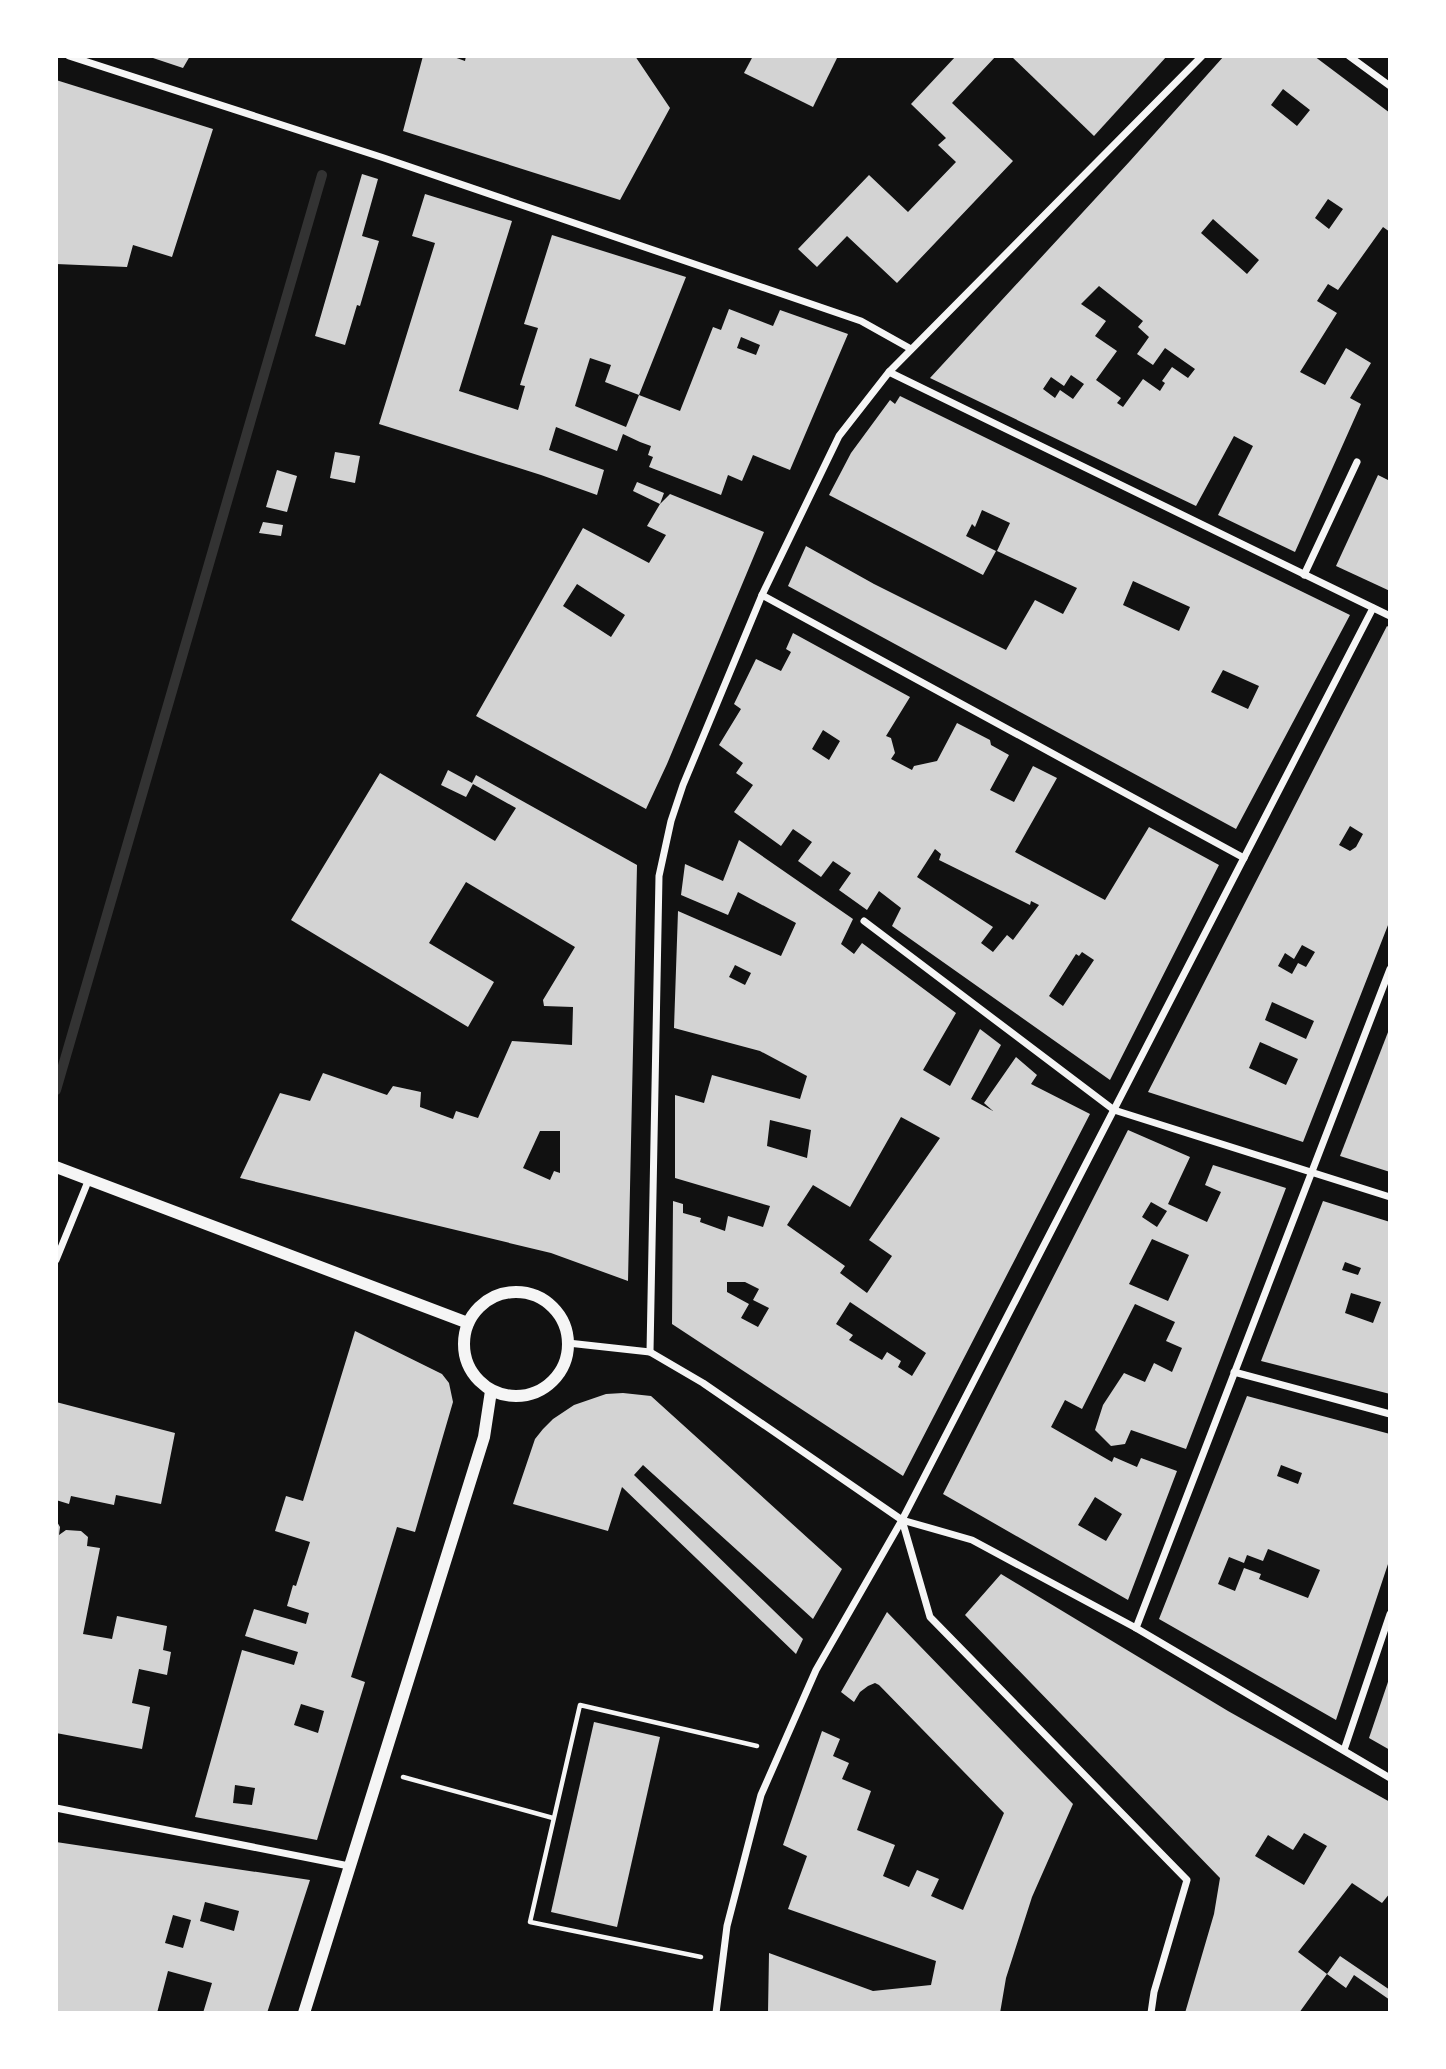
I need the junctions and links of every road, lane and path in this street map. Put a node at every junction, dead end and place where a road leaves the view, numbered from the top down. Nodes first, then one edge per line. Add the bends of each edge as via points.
1 (69, 56) edge
2 (1202, 56) edge
3 (1349, 56) edge
4 (1390, 86) edge
5 (911, 349) junction
6 (889, 372) junction
7 (1357, 461) dead end
8 (1304, 575) junction
9 (762, 595) junction
10 (1373, 608) junction
11 (1390, 616) edge
12 (1244, 858) junction
13 (864, 921) dead end
14 (1390, 970) edge
15 (1114, 1110) junction
16 (56, 1167) edge
17 (1312, 1173) junction
18 (89, 1178) junction
19 (1390, 1197) edge
20 (56, 1259) edge
21 (468, 1323) junction
22 (568, 1343) junction
23 (650, 1352) junction
24 (1234, 1372) junction
25 (491, 1391) junction
26 (1390, 1414) edge
27 (902, 1520) junction
28 (1390, 1614) edge
29 (1136, 1628) junction
30 (1344, 1750) junction
31 (780, 1752) junction
32 (379, 1770) junction
33 (1390, 1778) edge
34 (56, 1808) edge
35 (553, 1818) junction
36 (349, 1866) junction
37 (723, 1961) junction
38 (304, 2013) edge
39 (716, 2013) edge
40 (1151, 2013) edge

1 - 5 street via 861,321
2 - 5 street
3 - 4 street
5 - 6 street
6 - 8 street
6 - 9 street via 839,436
7 - 8 street
8 - 10 street
9 - 12 street
9 - 23 street via 683,785 659,876
10 - 11 street
10 - 12 street
12 - 15 street
13 - 15 street
14 - 17 street
15 - 17 street
15 - 27 street
16 - 18 street
17 - 19 street
17 - 24 street
18 - 20 street
18 - 21 street
21 - 22 street via 491,1298 526,1292 556,1310
21 - 25 street via 464,1347 469,1369
22 - 23 street
22 - 25 street via 566,1361 543,1389 526,1396
23 - 27 street via 703,1383
24 - 26 street
24 - 29 street
25 - 32 street via 484,1437
27 - 29 street via 972,1540
27 - 31 street via 816,1670
27 - 40 street via 930,1616 1187,1880 1153,1992
28 - 30 street
29 - 30 street
30 - 33 street
31 - 35 path via 580,1705
31 - 37 street via 761,1795 727,1926
32 - 35 path
32 - 36 street
34 - 36 street
35 - 37 path via 530,1922
36 - 38 street
37 - 39 street

